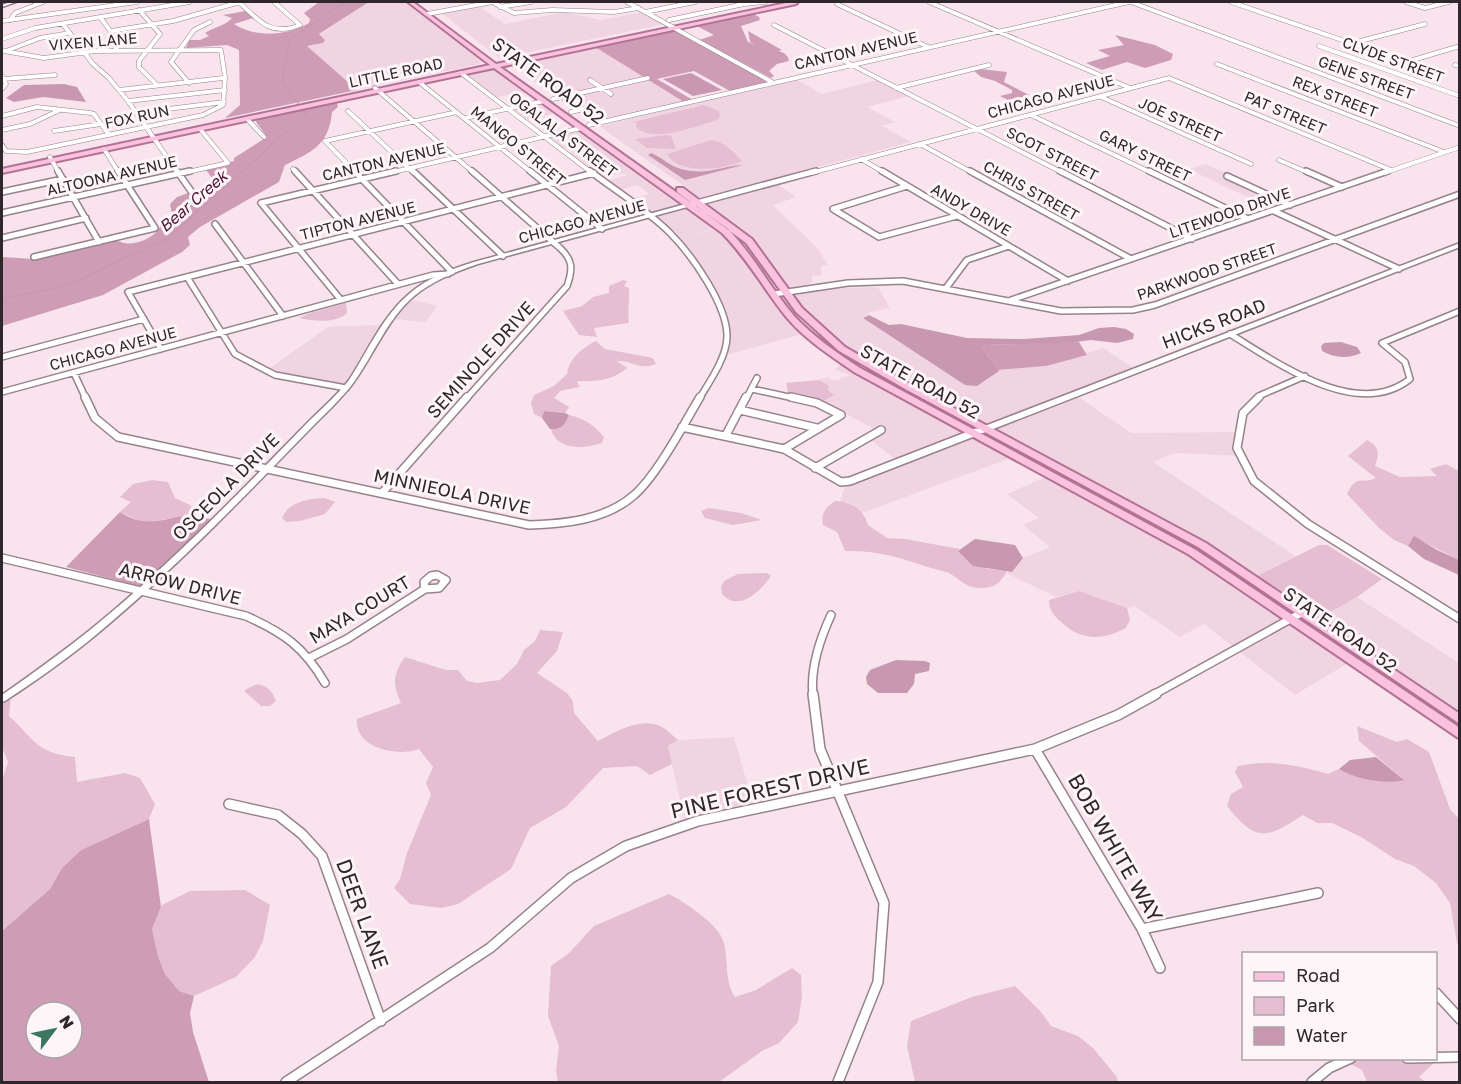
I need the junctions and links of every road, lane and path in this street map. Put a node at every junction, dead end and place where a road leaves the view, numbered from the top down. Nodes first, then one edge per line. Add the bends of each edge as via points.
1 (14, 2) edge
2 (43, 2) edge
3 (104, 2) edge
4 (137, 2) edge
5 (190, 2) edge
6 (239, 2) edge
7 (274, 2) edge
8 (410, 2) edge
9 (419, 2) edge
10 (492, 2) edge
11 (531, 2) edge
12 (627, 2) edge
13 (695, 2) edge
14 (738, 2) edge
15 (765, 2) edge
16 (780, 2) edge
17 (796, 2) edge
18 (928, 2) edge
19 (1130, 2) edge
20 (1231, 2) edge
21 (1406, 2) edge
22 (1449, 2) edge
23 (479, 3) edge
24 (744, 4) junction
25 (837, 4) dead end
26 (2, 5) edge
27 (106, 6) junction
28 (500, 7) junction
29 (639, 9) junction
30 (139, 10) junction
31 (435, 12) junction
32 (645, 12) junction
33 (427, 14) junction
34 (708, 15) junction
35 (100, 17) junction
36 (10, 20) junction
37 (2, 21) edge
38 (210, 22) dead end
39 (63, 24) junction
40 (151, 24) junction
41 (670, 24) junction
42 (1425, 24) dead end
43 (774, 25) dead end
44 (446, 27) junction
45 (111, 32) junction
46 (998, 32) junction
47 (70, 33) junction
48 (465, 34) junction
49 (457, 36) junction
50 (2, 39) edge
51 (477, 44) junction
52 (1353, 44) junction
53 (1319, 46) dead end
54 (1460, 46) edge
55 (928, 47) junction
56 (179, 49) junction
57 (115, 50) junction
58 (149, 50) junction
59 (3, 52) edge
60 (86, 52) junction
61 (497, 64) junction
62 (1217, 64) dead end
63 (852, 65) junction
64 (989, 65) dead end
65 (461, 73) junction
66 (55, 75) dead end
67 (2, 78) edge
68 (223, 78) junction
69 (648, 78) dead end
70 (1169, 78) joint
71 (590, 80) dead end
72 (419, 82) junction
73 (772, 82) junction
74 (189, 83) junction
75 (157, 85) junction
76 (602, 88) junction
77 (896, 88) junction
78 (1130, 88) junction
79 (2, 89) edge
80 (377, 89) junction
81 (119, 90) junction
82 (225, 90) junction
83 (611, 94) dead end
84 (1460, 96) edge
85 (1101, 97) junction
86 (549, 101) junction
87 (128, 102) junction
88 (224, 102) junction
89 (587, 108) dead end
90 (508, 109) junction
91 (60, 110) junction
92 (348, 111) dead end
93 (457, 112) junction
94 (571, 112) junction
95 (136, 113) junction
96 (1031, 115) junction
97 (2, 116) edge
98 (465, 118) junction
99 (247, 119) junction
100 (414, 122) junction
101 (101, 124) junction
102 (585, 126) junction
103 (1460, 126) edge
104 (146, 127) junction
105 (200, 129) junction
106 (978, 129) junction
107 (2, 130) edge
108 (54, 131) dead end
109 (370, 131) junction
110 (109, 135) junction
111 (545, 136) junction
112 (264, 137) dead end
113 (152, 138) junction
114 (920, 144) junction
115 (2, 146) edge
116 (500, 147) junction
117 (1460, 147) edge
118 (104, 149) junction
119 (1444, 152) junction
120 (456, 157) junction
121 (51, 159) junction
122 (861, 159) junction
123 (1279, 160) dead end
124 (1251, 164) dead end
125 (410, 168) junction
126 (2, 169) edge
127 (292, 169) dead end
128 (1391, 170) junction
129 (594, 173) junction
130 (178, 174) junction
131 (1227, 176) dead end
132 (63, 179) junction
133 (362, 179) junction
134 (127, 185) junction
135 (548, 185) junction
136 (908, 186) junction
137 (1342, 187) junction
138 (191, 191) dead end
139 (313, 191) junction
140 (2, 192) edge
141 (1460, 194) edge
142 (73, 197) junction
143 (501, 197) junction
144 (699, 202) junction
145 (689, 205) junction
146 (1290, 205) junction
147 (453, 209) junction
148 (1274, 211) junction
149 (2, 213) edge
150 (650, 216) junction
151 (957, 216) junction
152 (86, 218) junction
153 (1248, 219) junction
154 (404, 222) junction
155 (215, 224) dead end
156 (602, 229) junction
157 (353, 235) junction
158 (2, 238) edge
159 (1192, 238) junction
160 (1336, 239) junction
161 (99, 242) junction
162 (554, 242) junction
163 (1460, 245) edge
164 (1009, 246) junction
165 (298, 248) junction
166 (503, 256) junction
167 (34, 257) dead end
168 (1131, 259) junction
169 (244, 262) junction
170 (1399, 268) junction
171 (450, 272) junction
172 (187, 277) junction
173 (1068, 281) junction
174 (398, 284) junction
175 (946, 288) junction
176 (785, 291) junction
177 (774, 294) junction
178 (341, 300) junction
179 (1009, 301) junction
180 (1460, 310) edge
181 (283, 316) junction
182 (144, 319) junction
183 (223, 332) junction
184 (1230, 334) junction
185 (161, 349) junction
186 (2, 357) edge
187 (864, 363) junction
188 (852, 367) junction
189 (74, 373) junction
190 (1305, 376) junction
191 (757, 378) dead end
192 (346, 388) junction
193 (752, 388) junction
194 (2, 392) edge
195 (740, 410) junction
196 (682, 427) junction
197 (817, 428) junction
198 (881, 430) dead end
199 (980, 431) junction
200 (726, 435) junction
201 (784, 449) junction
202 (815, 468) junction
203 (266, 470) junction
204 (382, 493) junction
205 (2, 558) edge
206 (425, 589) dead end
207 (142, 590) junction
208 (831, 615) dead end
209 (1298, 616) junction
210 (1460, 619) edge
211 (311, 657) junction
212 (325, 683) dead end
213 (2, 699) edge
214 (1411, 701) junction
215 (1460, 720) edge
216 (1460, 728) edge
217 (1460, 735) edge
218 (1035, 748) junction
219 (838, 790) junction
220 (229, 804) dead end
221 (1318, 893) dead end
222 (1142, 929) junction
223 (1160, 968) dead end
224 (1437, 994) edge
225 (1460, 1019) edge
226 (381, 1021) junction
227 (1460, 1057) edge
228 (1437, 1058) edge
229 (1349, 1060) edge
230 (286, 1083) edge
231 (838, 1083) edge
232 (1312, 1083) edge

1 - 26 street
2 - 36 street via 15,13
3 - 27 street
4 - 27 street
5 - 30 street
6 - 7 street via 268,28 297,27 299,24
6 - 40 street
8 - 33 main road, STATE ROAD 52
9 - 31 main road, STATE ROAD 52
10 - 23 street
10 - 28 street
11 - 28 street
12 - 29 street
13 - 32 street
14 - 24 street
15 - 24 street
16 - 34 main road, LITTLE ROAD
17 - 41 main road, LITTLE ROAD
18 - 46 street
19 - 46 street, CANTON AVENUE
19 - 103 street, GENE STREET
20 - 52 street
21 - 22 street via 1425,8
23 - 31 street
24 - 34 street
25 - 55 street
27 - 36 street
28 - 29 street via 514,13
29 - 32 street
30 - 35 street
30 - 40 street
31 - 33 street
31 - 48 main road, STATE ROAD 52
32 - 41 street
33 - 44 main road, STATE ROAD 52
34 - 41 main road, LITTLE ROAD
35 - 39 street
35 - 45 street
36 - 37 street
38 - 56 street via 194,30
39 - 47 street
39 - 50 street
40 - 45 street
40 - 58 street via 160,34
41 - 61 main road, LITTLE ROAD
41 - 73 street
42 - 52 street
43 - 63 street, SCOT STREET
44 - 48 main road
44 - 49 main road, STATE ROAD 52
45 - 57 street via 120,44
46 - 55 street, CANTON AVENUE
46 - 78 street
47 - 59 street via 40,38
47 - 60 street
48 - 51 main road, STATE ROAD 52
49 - 51 main road
49 - 61 main road, STATE ROAD 52
51 - 61 main road, STATE ROAD 52
52 - 54 street via 1406,62
53 - 84 street, CLYDE STREET
55 - 63 street, CANTON AVENUE
56 - 58 street, VIXEN LANE
56 - 68 street, VIXEN LANE via 221,50 225,62
56 - 74 street via 171,62
57 - 58 street, VIXEN LANE
57 - 60 street, VIXEN LANE
58 - 75 street via 139,61 139,67
59 - 60 street, VIXEN LANE via 44,58
60 - 81 street
61 - 65 main road, LITTLE ROAD
61 - 80 main road, LITTLE ROAD
61 - 86 main road, STATE ROAD 52
61 - 86 main road, STATE ROAD 52 via 521,76
62 - 119 street, REX STREET
63 - 73 street, CANTON AVENUE
63 - 77 street, SCOT STREET
64 - 77 street
65 - 72 main road, LITTLE ROAD
65 - 90 street, OGALALA STREET
66 - 67 street
67 - 79 street via 6,84
68 - 74 street
68 - 82 street
69 - 76 street
70 - 78 street, CHICAGO AVENUE
70 - 128 street, PAT STREET
71 - 76 street
72 - 80 main road, LITTLE ROAD
72 - 93 street, MANGO STREET
73 - 102 street, CANTON AVENUE
74 - 75 street
75 - 81 street
76 - 83 street
76 - 86 street
77 - 106 street, SCOT STREET
78 - 85 street, CHICAGO AVENUE
80 - 99 main road, LITTLE ROAD
80 - 100 street
80 - 113 main road, LITTLE ROAD
81 - 87 street
82 - 87 street
82 - 88 street
85 - 96 street, CHICAGO AVENUE
85 - 124 street, JOE STREET
86 - 90 street
86 - 94 main road, STATE ROAD 52
86 - 102 main road, STATE ROAD 52
87 - 95 street
88 - 95 street
88 - 104 street, FOX RUN via 203,115
89 - 94 street
90 - 98 street
90 - 111 street, OGALALA STREET
91 - 97 street via 29,108
91 - 101 street via 90,113
91 - 107 street via 30,124
92 - 109 street
93 - 98 street, MANGO STREET
93 - 100 street
94 - 102 main road, STATE ROAD 52
95 - 104 street
96 - 106 street, CHICAGO AVENUE
96 - 153 street, GARY STREET
98 - 116 street, MANGO STREET
99 - 105 main road, LITTLE ROAD
99 - 112 street
100 - 109 street
100 - 120 street
101 - 108 street
101 - 110 street
102 - 111 street, CANTON AVENUE
102 - 144 main road, STATE ROAD 52
102 - 145 main road, STATE ROAD 52
104 - 110 street, FOX RUN
104 - 113 street
105 - 113 main road, LITTLE ROAD
105 - 130 street, ALTOONA AVENUE via 228,163
106 - 114 street, CHICAGO AVENUE
106 - 159 street, SCOT STREET
109 - 125 street
109 - 133 street via 325,141
110 - 115 street, FOX RUN via 27,152 6,151
111 - 116 street, CANTON AVENUE
111 - 129 street, OGALALA STREET
113 - 118 main road, LITTLE ROAD
113 - 121 main road, LITTLE ROAD
113 - 130 street
114 - 122 street, CHICAGO AVENUE
114 - 168 street, CHRIS STREET
116 - 120 street, CANTON AVENUE
116 - 135 street, MANGO STREET
117 - 119 street, LITEWOOD DRIVE
118 - 121 main road, LITTLE ROAD
118 - 134 street
119 - 128 street, LITEWOOD DRIVE
120 - 125 street, CANTON AVENUE
120 - 143 street
121 - 126 main road, LITTLE ROAD
121 - 132 street
122 - 136 street, ANDY DRIVE
122 - 144 street, CHICAGO AVENUE
123 - 137 street
125 - 133 street, CANTON AVENUE
125 - 147 street
127 - 139 street
128 - 137 street, LITEWOOD DRIVE
129 - 135 street, TIPTON AVENUE
129 - 150 street, OGALALA STREET
130 - 134 street, ALTOONA AVENUE
130 - 138 street
131 - 146 street
132 - 140 street
132 - 142 street
133 - 139 street, CANTON AVENUE
133 - 154 street
134 - 142 street, ALTOONA AVENUE
134 - 161 street via 155,228
135 - 143 street, TIPTON AVENUE
135 - 156 street, MANGO STREET
136 - 151 street, ANDY DRIVE
136 - 151 street via 832,209 879,237
137 - 146 street, LITEWOOD DRIVE
139 - 157 street
139 - 165 street, CANTON AVENUE via 261,203
141 - 160 street, PARKWOOD STREET
142 - 149 street, ALTOONA AVENUE
142 - 152 street
143 - 147 street, TIPTON AVENUE
143 - 162 street
144 - 145 street, CHICAGO AVENUE
144 - 176 main road, STATE ROAD 52 via 749,241
145 - 150 street, CHICAGO AVENUE
145 - 177 main road, STATE ROAD 52 via 738,243
146 - 148 street, LITEWOOD DRIVE
147 - 154 street, TIPTON AVENUE
147 - 166 street
148 - 153 street, LITEWOOD DRIVE
148 - 160 street
150 - 156 street, CHICAGO AVENUE
150 - 196 street, MINNIEOLA DRIVE via 694,262 723,313 727,338 722,359
151 - 164 street, ANDY DRIVE
152 - 158 street
152 - 161 street
153 - 159 street, LITEWOOD DRIVE
154 - 157 street, TIPTON AVENUE
154 - 171 street
155 - 169 street
156 - 162 street, CHICAGO AVENUE
157 - 165 street, TIPTON AVENUE
157 - 174 street
159 - 168 street, LITEWOOD DRIVE
160 - 170 street
160 - 179 street, PARKWOOD STREET via 1133,310 1061,310
161 - 167 street
162 - 166 street, CHICAGO AVENUE
162 - 204 street, SEMINOLE DRIVE via 570,257 573,270 567,286
163 - 170 street, HICKS ROAD
164 - 173 street, ANDY DRIVE
164 - 175 street via 967,260
165 - 169 street, TIPTON AVENUE
165 - 178 street
166 - 171 street, CHICAGO AVENUE
168 - 173 street, LITEWOOD DRIVE
169 - 172 street, TIPTON AVENUE
169 - 181 street
170 - 184 street, HICKS ROAD
171 - 174 street, CHICAGO AVENUE
171 - 192 street, OSCEOLA DRIVE via 405,301
172 - 182 street, TIPTON AVENUE via 128,292
172 - 183 street
173 - 179 street, LITEWOOD DRIVE
174 - 178 street, CHICAGO AVENUE
175 - 176 street, PARKWOOD STREET via 903,281
175 - 179 street, PARKWOOD STREET
176 - 177 street, PARKWOOD STREET
176 - 187 main road, STATE ROAD 52 via 816,328
177 - 188 main road, STATE ROAD 52 via 791,318
178 - 181 street, CHICAGO AVENUE
180 - 190 street via 1382,344 1405,362 1410,379 1393,391 1343,392
181 - 183 street, CHICAGO AVENUE
182 - 185 street
182 - 186 street
183 - 185 street, CHICAGO AVENUE
183 - 192 street via 235,354 275,375
184 - 190 street
184 - 199 street, HICKS ROAD
185 - 189 street, CHICAGO AVENUE
187 - 188 main road
187 - 199 main road, STATE ROAD 52
188 - 199 main road, STATE ROAD 52
189 - 194 street, CHICAGO AVENUE
189 - 203 street, MINNIEOLA DRIVE via 95,418 117,437
190 - 210 street via 1261,395 1243,413 1237,448 1254,481 1308,524
191 - 193 street
192 - 203 street, OSCEOLA DRIVE
193 - 195 street
193 - 197 street via 817,403 841,415
195 - 197 street
195 - 200 street
196 - 200 street
196 - 204 street, MINNIEOLA DRIVE via 638,492 623,504 589,519 529,525
197 - 201 street
198 - 202 street
199 - 202 street via 850,481 841,483
199 - 209 main road, STATE ROAD 52 via 1171,527
200 - 201 street
201 - 202 street
203 - 204 street, MINNIEOLA DRIVE
203 - 207 street, OSCEOLA DRIVE
205 - 207 street, ARROW DRIVE
206 - 211 street, MAYA COURT
207 - 211 street, ARROW DRIVE via 246,616 278,629
207 - 213 street, OSCEOLA DRIVE via 57,660
208 - 219 street via 814,663 813,706 820,749
209 - 214 main road, STATE ROAD 52
209 - 215 main road, STATE ROAD 52
209 - 218 street, PINE FOREST DRIVE via 1118,715
211 - 212 street, ARROW DRIVE
214 - 216 main road via 1430,708
214 - 217 main road, STATE ROAD 52
218 - 219 street, PINE FOREST DRIVE
218 - 222 street, BOB WHITE WAY
219 - 226 street, PINE FOREST DRIVE via 698,821 626,846 571,878 490,948
219 - 231 street via 884,903 884,938 878,981
220 - 226 street, DEER LANE via 278,815 322,856
221 - 222 street
222 - 223 street, BOB WHITE WAY
224 - 225 street
226 - 230 street, PINE FOREST DRIVE
227 - 228 street
229 - 232 street via 1329,1068

